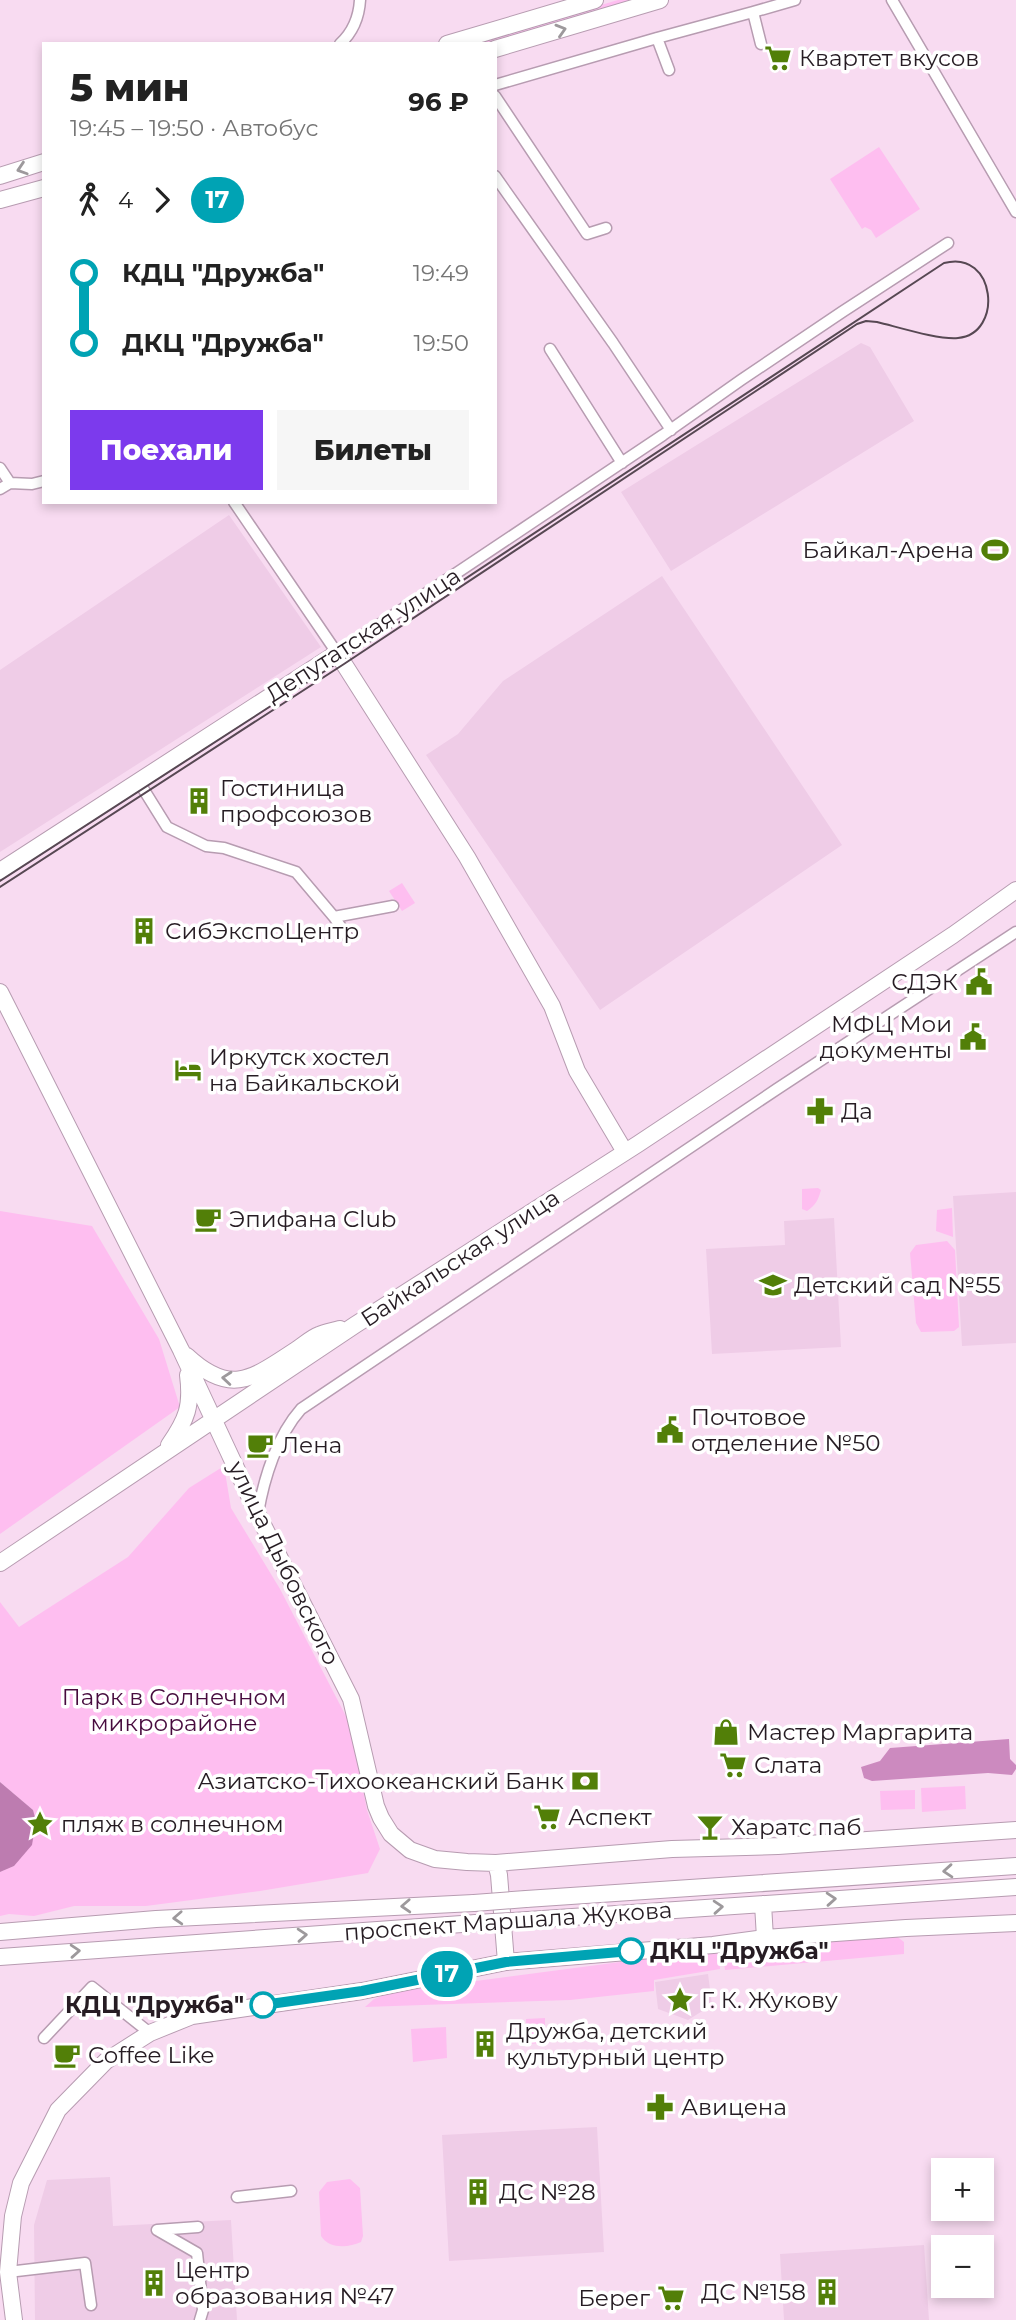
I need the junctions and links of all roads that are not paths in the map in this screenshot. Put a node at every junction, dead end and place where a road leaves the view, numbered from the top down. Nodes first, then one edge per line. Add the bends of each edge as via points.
1 (360, 0) edge
2 (595, 0) edge
3 (660, 0) edge
4 (794, 0) edge
5 (892, 0) edge
6 (753, 12) junction
7 (657, 38) junction
8 (342, 42) edge
9 (454, 42) edge
10 (761, 44) dead end
11 (497, 48) edge
12 (669, 70) dead end
13 (497, 84) edge
14 (497, 99) edge
15 (42, 163) edge
16 (0, 176) edge
17 (497, 179) edge
18 (42, 189) edge
19 (0, 200) edge
20 (1016, 212) edge
21 (606, 228) dead end
22 (948, 243) dead end
23 (550, 349) dead end
24 (671, 430) junction
25 (622, 463) junction
26 (0, 468) edge
27 (42, 482) edge
28 (5, 486) edge
29 (235, 504) edge
30 (337, 653) junction
31 (139, 782) junction
32 (0, 871) edge
33 (1016, 890) edge
34 (393, 906) dead end
35 (334, 917) junction
36 (1016, 932) edge
37 (347, 936) dead end
38 (0, 992) edge
39 (625, 1152) junction
40 (355, 1325) junction
41 (183, 1356) junction
42 (213, 1419) junction
43 (164, 1452) junction
44 (258, 1515) junction
45 (0, 1563) edge
46 (1016, 1830) edge
47 (496, 1863) junction
48 (1016, 1866) edge
49 (1016, 1887) edge
50 (763, 1904) junction
51 (1016, 1923) edge
52 (2, 1932) edge
53 (765, 1938) junction
54 (3, 1957) edge
55 (506, 1962) junction
56 (150, 2033) junction
57 (44, 2038) dead end
58 (291, 2191) dead end
59 (237, 2197) dead end
60 (198, 2227) dead end
61 (8, 2272) junction
62 (91, 2305) dead end
63 (15, 2320) edge
64 (200, 2320) edge

1 - 8 street via 357,20
2 - 9 main road
11 -> 3 main road
4 - 6 street
5 - 20 street
6 - 7 street
6 - 10 street
7 - 12 street
7 - 13 street
14 - 21 street via 587,234
15 -> 16 main road
17 - 24 street
18 - 19 main road
22 - 24 street, Депутатская улица
23 - 25 street
24 - 25 street, Депутатская улица
25 - 30 street, Депутатская улица
26 - 28 street
27 - 28 street
29 - 30 street
30 - 31 main road, Депутатская улица
30 - 39 main road via 505,922 552,1006 577,1071
31 - 32 main road, Депутатская улица
31 - 35 street via 167,827 206,846 296,872
33 - 39 main road, Байкальская улица
34 - 35 street
35 - 37 street
36 - 44 street via 301,1409 289,1422 278,1448
38 - 41 main road, улица Дыбовского
39 - 40 main road, Байкальская улица
40 -> 41 main road via 319,1335 247,1379 215,1377
40 - 42 main road, Байкальская улица
41 - 42 main road, улица Дыбовского
41 - 43 main road via 190,1403
42 - 43 main road, Байкальская улица
42 - 44 main road, улица Дыбовского
43 - 45 main road, Байкальская улица
44 - 47 main road, улица Дыбовского via 351,1699 376,1806 391,1834 410,1850 435,1859
46 - 47 main road, улица Дыбовского
47 - 55 main road
48 -> 52 main road, проспект Маршала Жукова, bridge
50 -> 49 main road, проспект Маршала Жукова
50 - 53 main road
54 -> 50 main road, проспект Маршала Жукова, bridge
51 - 53 main road
53 - 55 main road
55 - 56 main road via 362,1991 192,2016
56 - 57 street via 92,1987
56 - 61 main road via 107,2061 58,2109 21,2183
58 - 59 street
60 - 64 street via 157,2230 197,2253
61 - 62 street via 85,2263
61 - 63 main road

